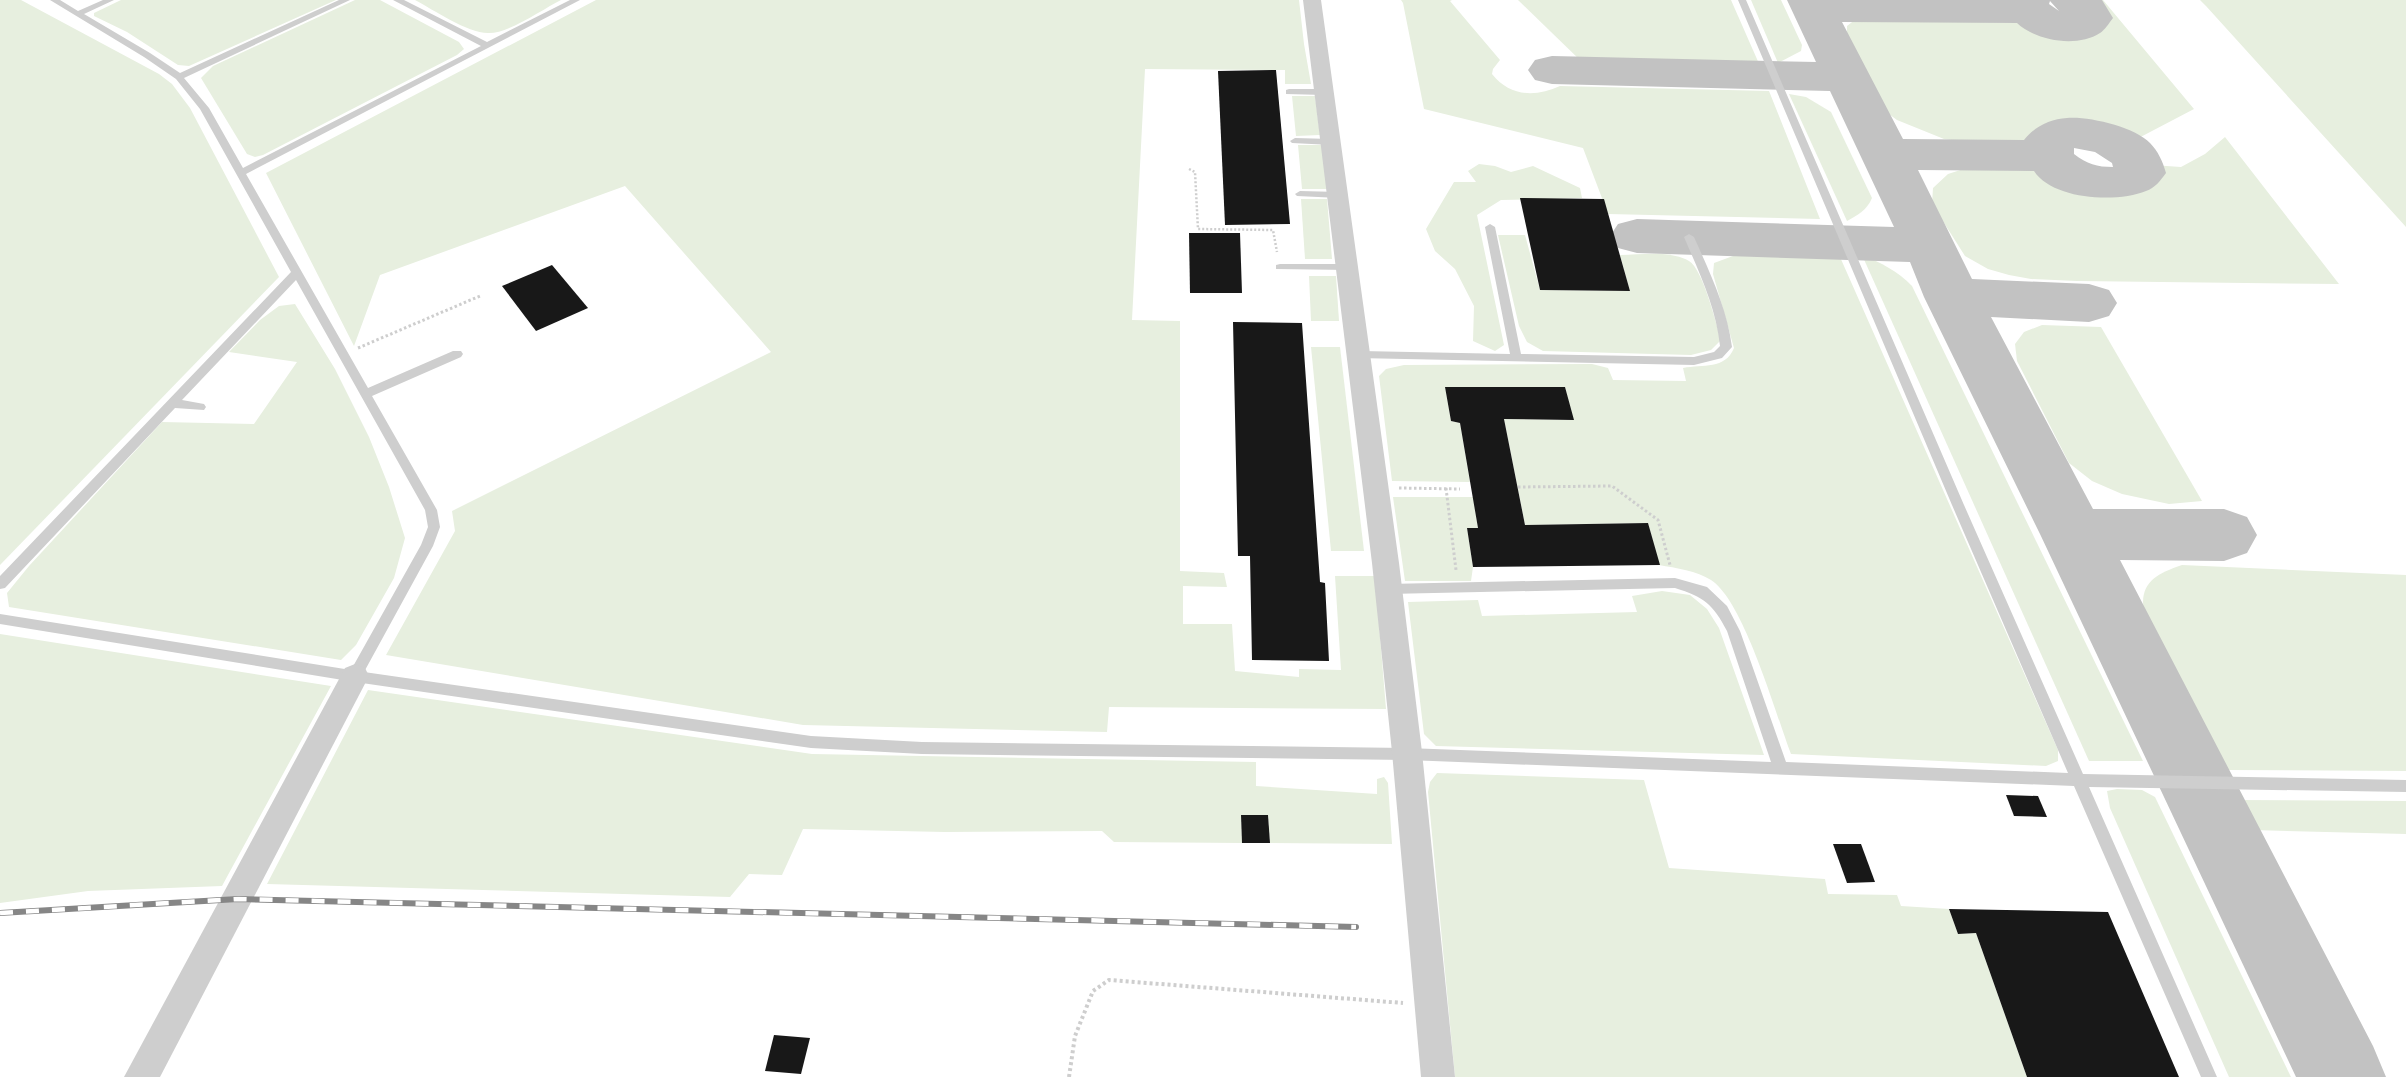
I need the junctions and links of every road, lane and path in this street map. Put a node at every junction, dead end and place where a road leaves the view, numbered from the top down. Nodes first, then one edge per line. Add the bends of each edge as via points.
1 (54, 0) edge
2 (110, 0) edge
3 (346, 0) edge
4 (396, 0) edge
5 (576, 0) edge
6 (1312, 0) edge
7 (1742, 0) edge
8 (78, 14) junction
9 (488, 46) junction
10 (180, 77) junction
11 (1289, 92) dead end
12 (1324, 92) junction
13 (1295, 141) dead end
14 (1331, 142) junction
15 (1189, 169) dead end
16 (241, 173) junction
17 (1300, 194) dead end
18 (1339, 195) junction
19 (1490, 227) dead end
20 (1689, 238) dead end
21 (1280, 267) joint
22 (1349, 267) junction
23 (297, 272) junction
24 (480, 296) dead end
25 (343, 354) junction
26 (456, 354) dead end
27 (1361, 355) junction
28 (1516, 358) junction
29 (366, 394) junction
30 (172, 403) junction
31 (200, 408) dead end
32 (1376, 487) junction
33 (1518, 487) dead end
34 (1446, 488) junction
35 (1460, 489) dead end
36 (1675, 583) junction
37 (0, 584) edge
38 (1458, 588) junction
39 (1388, 589) junction
40 (0, 619) edge
41 (355, 676) junction
42 (1407, 754) junction
43 (1781, 768) junction
44 (2079, 780) junction
45 (2406, 786) edge
46 (1429, 1005) junction
47 (141, 1077) edge
48 (1069, 1077) edge
49 (1438, 1077) edge
50 (2210, 1077) edge

1 - 8 lane
2 - 8 lane
3 - 10 lane
4 - 9 lane
5 - 9 lane
6 - 12 street
7 - 44 lane
8 - 10 lane
9 - 16 lane
10 - 16 lane via 204,108
11 - 12 lane
12 - 14 street
13 - 14 lane
14 - 18 street
15 - 21 path via 1196,172 1198,229 1273,230
16 - 23 lane
17 - 18 lane
18 - 22 street
19 - 28 lane
20 - 28 lane via 1725,333 1726,347 1718,355 1694,361
21 - 22 lane
22 - 27 street
23 - 25 lane
23 - 30 lane
24 - 25 path
25 - 29 lane
26 - 29 lane
27 - 28 lane
27 - 32 street
29 - 41 lane via 432,510 434,527
30 - 31 lane
30 - 37 lane
32 - 34 path
32 - 39 street
33 - 36 path via 1612,486 1658,520
34 - 35 path
34 - 38 path
36 - 38 lane
36 - 43 lane via 1702,591 1722,610 1733,631
38 - 39 lane
39 - 42 street
40 - 41 lane
41 - 42 lane via 810,742 922,748
41 - 47 street
42 - 43 lane
42 - 46 street
43 - 44 lane
44 - 45 lane
44 - 50 lane
46 - 48 path via 1109,980 1093,991 1075,1036
46 - 49 street

